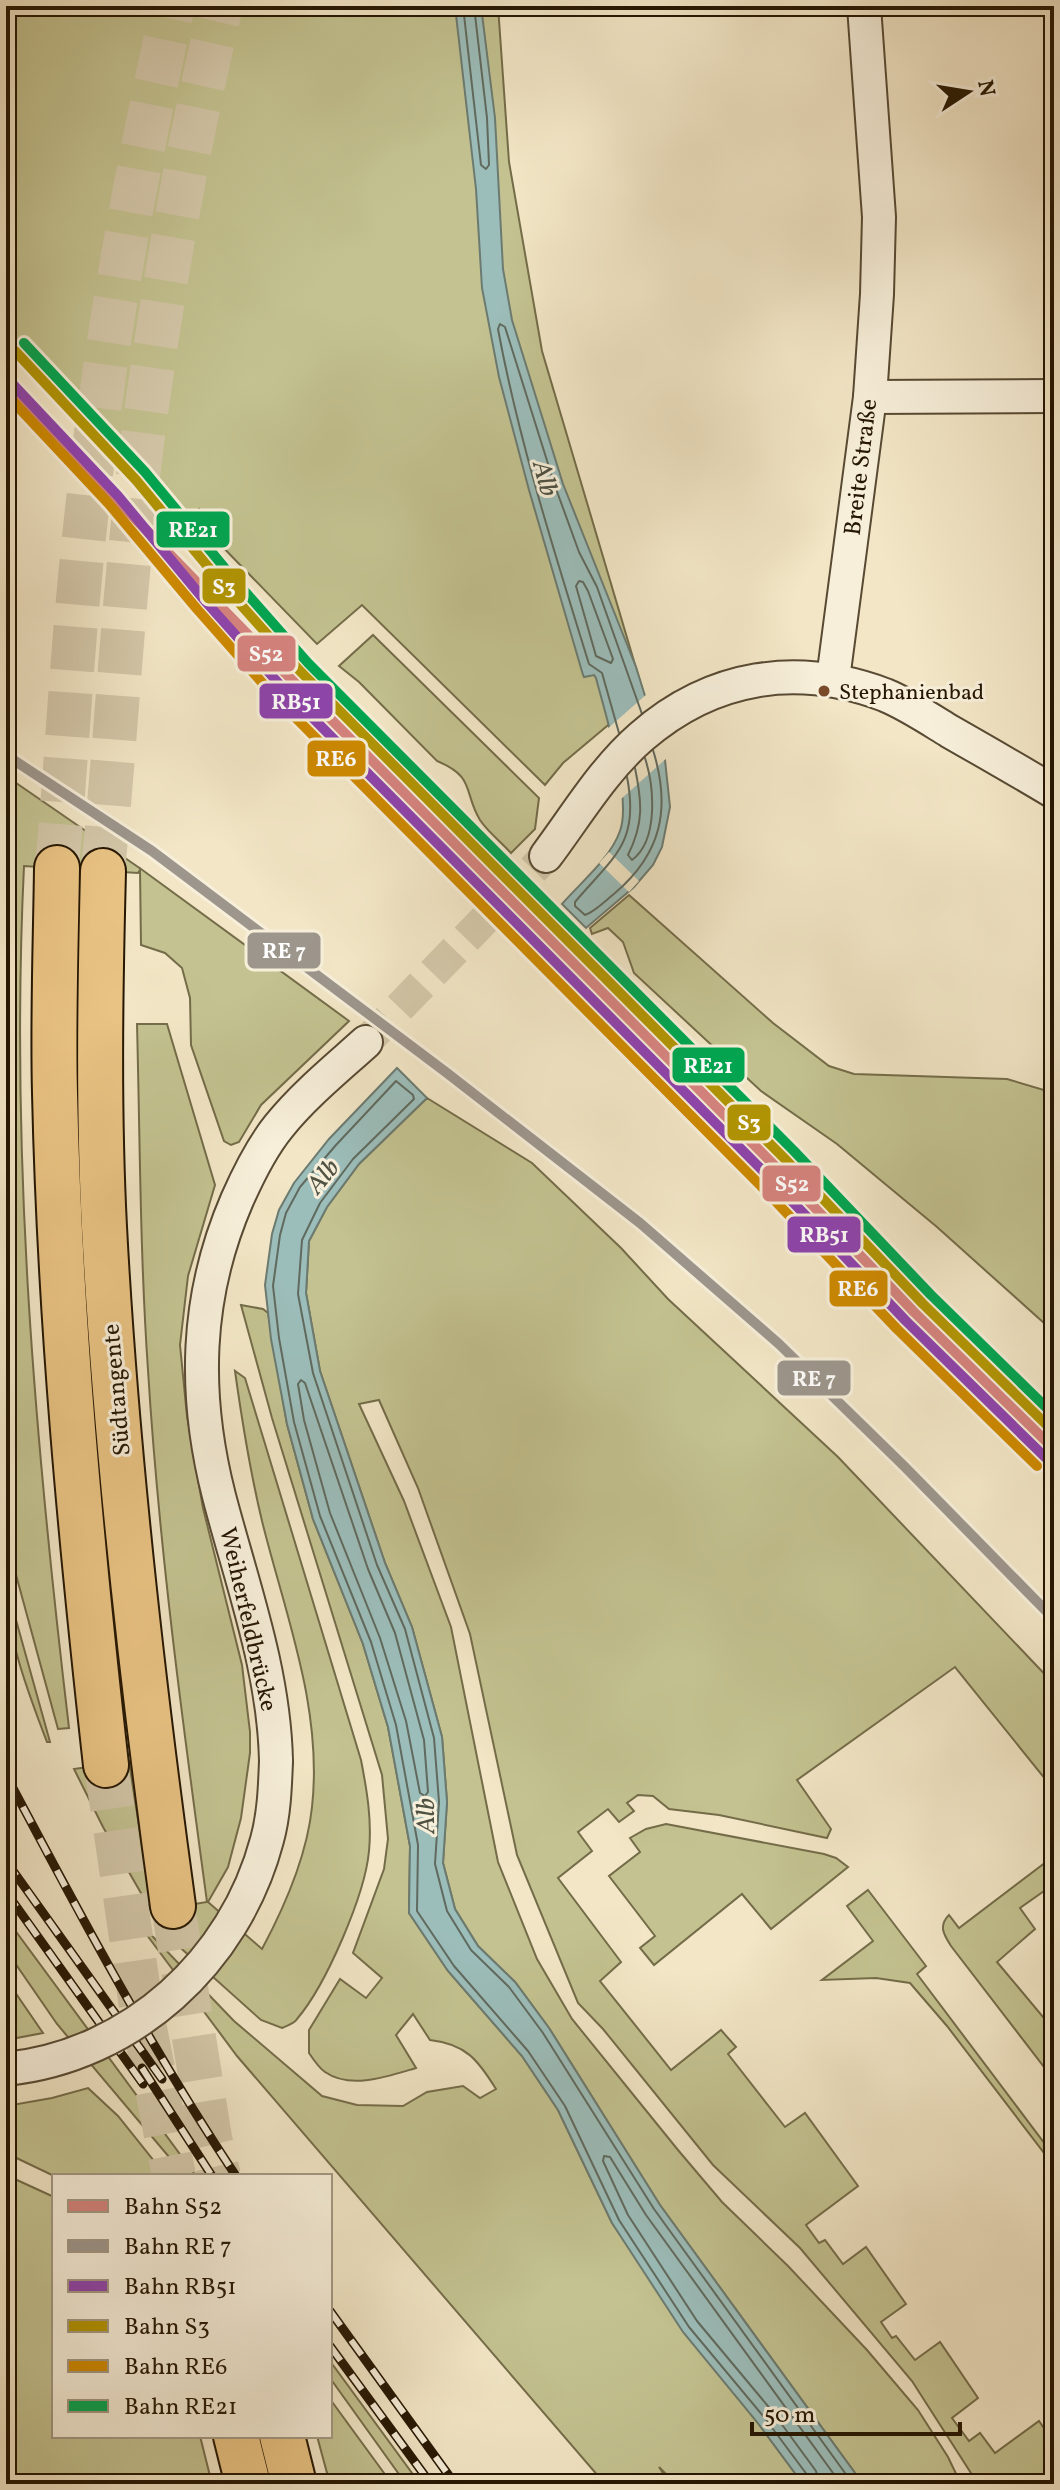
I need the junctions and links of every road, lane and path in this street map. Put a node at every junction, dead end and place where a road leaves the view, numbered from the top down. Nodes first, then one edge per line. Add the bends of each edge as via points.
1 (864, 6) edge
2 (1054, 396) edge
3 (870, 397) junction
4 (833, 679) junction
5 (1054, 792) edge
6 (546, 856) tunnel mouth
7 (57, 868) tunnel mouth
8 (103, 871) tunnel mouth
9 (366, 1042) tunnel mouth
10 (106, 1765) tunnel mouth
11 (173, 1906) tunnel mouth
12 (6, 2069) edge
13 (236, 2438) edge
14 (282, 2438) edge
15 (248, 2484) edge
16 (294, 2484) edge

1 - 3 street, Breite Straße via 879,217
2 - 3 street
3 - 4 street, Breite Straße
4 - 5 street via 888,696
4 - 6 street via 776,677 697,700 641,737 613,765
7 - 10 highway, Südtangente via 54,1089 63,1307
8 - 11 highway, Südtangente via 102,1126 111,1342 141,1659
9 - 12 street, Weiherfeldbrücke, bridge via 278,1127 248,1176 219,1249 203,1317 202,1393 209,1445 265,1661 275,1732 274,1803 259,1867 233,1922 170,1999 125,2030 63,2057
13 - 15 highway
14 - 16 highway

